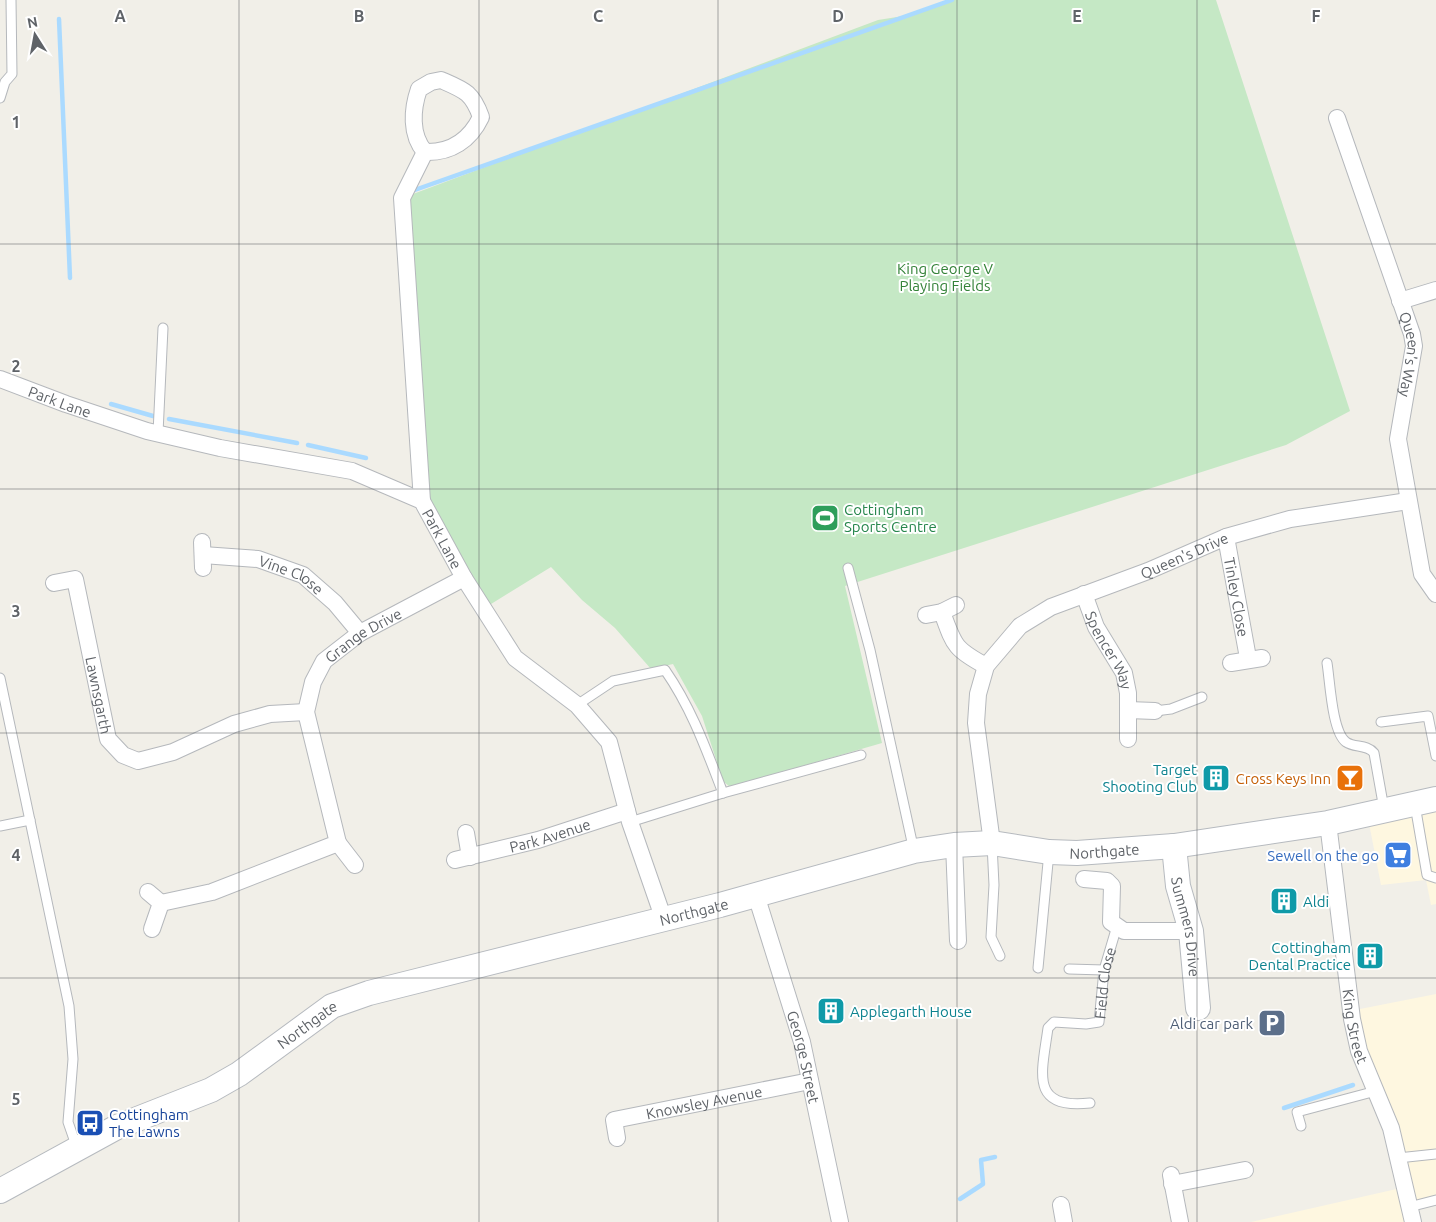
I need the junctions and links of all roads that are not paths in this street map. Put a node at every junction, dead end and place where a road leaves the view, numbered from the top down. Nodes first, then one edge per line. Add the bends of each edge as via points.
1 (11, 0) edge
2 (0, 98) edge
3 (1337, 117) dead end
4 (424, 152) junction
5 (1436, 290) edge
6 (1400, 301) junction
7 (163, 328) dead end
8 (0, 379) edge
9 (158, 433) junction
10 (422, 501) junction
11 (1408, 501) junction
12 (1226, 537) junction
13 (202, 555) dead end
14 (848, 568) dead end
15 (464, 578) junction
16 (54, 583) dead end
17 (1084, 594) junction
18 (1436, 594) edge
19 (941, 611) dead end
20 (360, 633) junction
21 (1231, 663) dead end
22 (1327, 663) dead end
23 (986, 666) junction
24 (0, 678) edge
25 (1202, 697) dead end
26 (577, 705) junction
27 (1128, 710) junction
28 (1155, 711) joint
29 (306, 712) junction
30 (1381, 722) dead end
31 (1128, 738) dead end
32 (862, 755) dead end
33 (1436, 756) edge
34 (723, 793) junction
35 (1425, 801) edge
36 (1384, 810) junction
37 (628, 817) junction
38 (30, 820) junction
39 (1328, 823) junction
40 (0, 826) edge
41 (466, 834) dead end
42 (338, 843) junction
43 (992, 843) junction
44 (954, 845) junction
45 (1174, 846) junction
46 (914, 851) junction
47 (1049, 852) junction
48 (354, 865) dead end
49 (1436, 878) edge
50 (1084, 879) dead end
51 (148, 892) dead end
52 (756, 895) junction
53 (161, 903) junction
54 (664, 920) junction
55 (1117, 926) junction
56 (152, 929) dead end
57 (1191, 931) junction
58 (958, 941) dead end
59 (1000, 956) dead end
60 (1038, 968) dead end
61 (1069, 969) dead end
62 (1104, 970) junction
63 (1198, 1008) dead end
64 (810, 1081) junction
65 (1376, 1091) junction
66 (1090, 1103) dead end
67 (1301, 1126) dead end
68 (617, 1138) dead end
69 (77, 1148) junction
70 (1436, 1154) edge
71 (1398, 1158) junction
72 (1245, 1170) dead end
73 (0, 1191) edge
74 (1436, 1200) edge
75 (1061, 1205) dead end
76 (1411, 1214) edge
77 (840, 1222) edge
78 (1064, 1222) edge
79 (1180, 1222) edge

1 - 2 lane via 12,74 5,82
3 - 6 street, Queen's Way
4 - 4 street via 418,144 414,124 415,101 419,89 441,80 465,91 475,101 481,117 474,132 457,145
4 - 10 street via 402,198
5 - 6 street
6 - 11 street, Queen's Way via 1414,346 1398,439
7 - 9 lane
8 - 9 street, Park Lane
9 - 10 street, Park Lane via 220,448 352,471
10 - 15 street, Park Lane
11 - 12 street, Queen's Drive via 1290,519
11 - 18 street, Queen's Way via 1422,574
12 - 17 street, Queen's Drive
12 - 21 street, Tinley Close via 1255,658
13 - 20 street, Vine Close via 258,559 303,575 335,602
14 - 46 lane via 870,650
15 - 20 street, Grange Drive
15 - 26 street, Park Lane via 514,658
16 - 29 street, Lawnsgarth via 75,579 108,739 123,755 138,761 173,752 234,724 270,714
17 - 23 street, Queen's Drive via 1051,607 1020,626
17 - 27 street, Spencer Way via 1096,627 1124,673
19 - 23 street via 952,641 962,654
20 - 29 street, Grange Drive via 324,661 313,682
22 - 36 lane via 1338,733 1347,743 1368,748 1374,753
23 - 43 street, Queen's Drive via 978,694 976,723
24 - 38 lane
25 - 28 lane via 1171,709
26 - 34 lane via 613,681 665,670 684,698
26 - 37 street, Park Lane via 609,742
27 - 28 street, Spencer Way
27 - 31 street, Spencer Way
29 - 42 street, Grange Drive
30 - 33 lane via 1428,716
32 - 34 lane
34 - 37 lane
35 - 36 street, Northgate
35 - 49 lane via 1427,874
36 - 39 street, Northgate
37 - 41 street, Park Avenue via 463,858
37 - 54 street, Park Lane
38 - 40 lane
38 - 69 lane via 70,1006 73,1058 68,1122
39 - 45 street, Northgate
39 - 65 street, King Street via 1352,1019 1359,1052
42 - 48 street, Grange Drive
42 - 53 street via 212,892
43 - 44 street, Northgate
43 - 47 street, Northgate
43 - 59 lane via 991,937
44 - 46 street, Northgate
44 - 58 street
45 - 47 street, Northgate
45 - 57 street, Summers Drive via 1178,886
46 - 52 street, Northgate
47 - 60 lane
50 - 55 street, Field Close via 1108,881 1112,886 1111,922
51 - 53 street
52 - 54 street, Northgate
52 - 64 street, George Street via 802,1042
53 - 56 street
54 - 69 street, Northgate via 344,1000 211,1090 117,1127
55 - 57 street, Field Close via 1124,931
55 - 62 lane, Field Close
57 - 63 street, Summers Drive
61 - 62 lane
62 - 66 lane, Field Close via 1098,1022 1050,1024 1044,1055 1043,1084 1049,1098 1062,1103
64 - 68 street, Knowsley Avenue via 614,1120
64 - 77 street, George Street
65 - 67 lane via 1297,1112
65 - 71 street, King Street via 1391,1128
69 - 73 street, Northgate
70 - 71 lane
71 - 76 street, King Street
72 - 79 street via 1171,1179
74 - 76 lane
75 - 78 street

